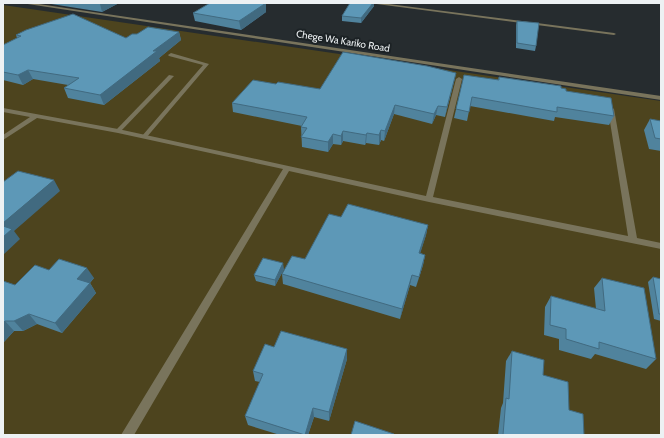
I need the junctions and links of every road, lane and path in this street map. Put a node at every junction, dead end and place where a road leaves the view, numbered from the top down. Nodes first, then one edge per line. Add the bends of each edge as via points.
1 (23, 3) edge
2 (370, 3) edge
3 (614, 34) dead end
4 (171, 55) dead end
5 (171, 76) dead end
6 (459, 79) dead end
7 (661, 98) edge
8 (610, 102) edge
9 (3, 110) edge
10 (36, 116) junction
11 (118, 131) junction
12 (144, 137) junction
13 (3, 138) edge
14 (287, 168) junction
15 (429, 199) junction
16 (633, 240) junction
17 (661, 246) edge
18 (127, 435) edge

1 - 7 street, Chege Wa Kariko Road
2 - 3 street
4 - 12 street via 206,64
5 - 11 street
6 - 15 street
8 - 16 street
9 - 10 street
10 - 11 street
10 - 13 street
11 - 12 street
12 - 14 street
14 - 15 street
14 - 18 street
15 - 16 street
16 - 17 street

